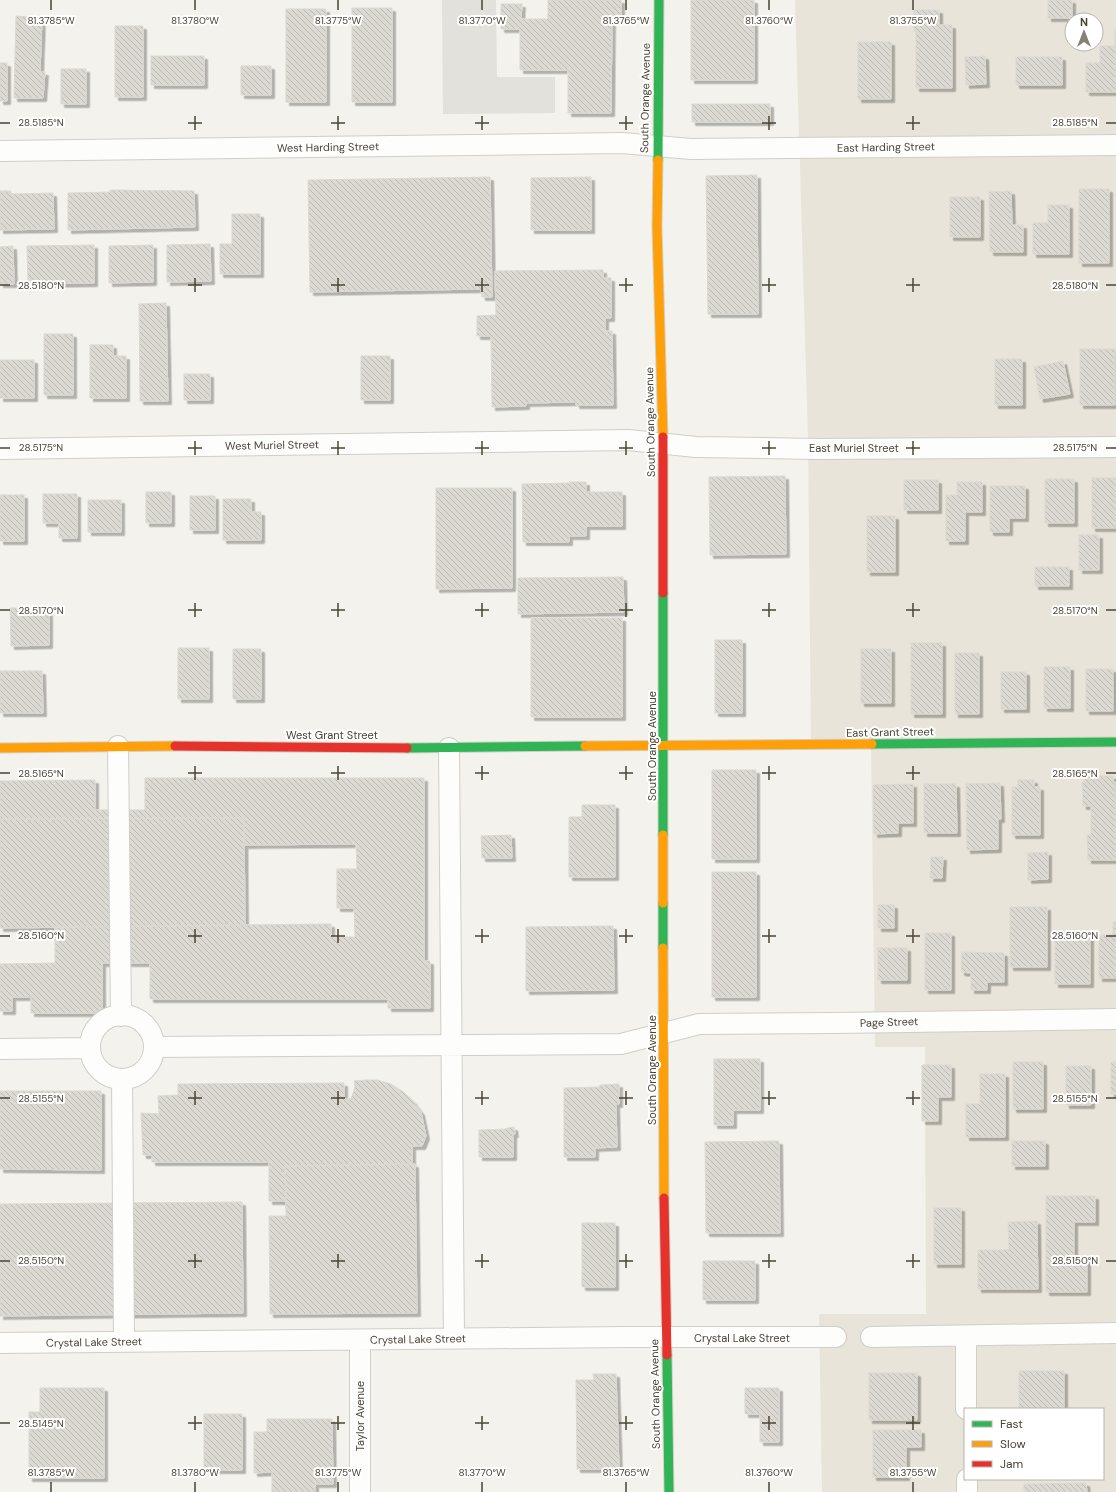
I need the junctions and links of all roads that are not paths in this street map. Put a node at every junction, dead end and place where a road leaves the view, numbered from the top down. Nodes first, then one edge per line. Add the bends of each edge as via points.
1 (659, 0) edge
2 (1116, 145) edge
3 (656, 146) junction
4 (0, 151) edge
5 (663, 444) junction
6 (1116, 447) edge
7 (0, 449) edge
8 (1116, 742) edge
9 (118, 746) junction
10 (664, 746) junction
11 (0, 748) edge
12 (450, 748) junction
13 (121, 1016) junction
14 (1116, 1019) edge
15 (663, 1034) junction
16 (452, 1045) junction
17 (154, 1047) junction
18 (90, 1048) junction
19 (0, 1049) edge
20 (122, 1079) junction
21 (1116, 1333) edge
22 (966, 1336) junction
23 (871, 1337) dead end
24 (667, 1338) junction
25 (836, 1338) dead end
26 (454, 1339) junction
27 (360, 1340) junction
28 (124, 1342) junction
29 (0, 1343) edge
30 (966, 1408) edge
31 (967, 1480) edge
32 (360, 1492) edge
33 (669, 1492) edge
34 (967, 1492) edge

1 - 3 main road, South Orange Avenue
2 - 3 street, East Harding Street via 691,149
3 - 4 street, West Harding Street via 622,142
3 - 5 main road, South Orange Avenue
5 - 6 street, East Muriel Street via 818,449
5 - 7 street, West Muriel Street via 628,440
5 - 10 main road, South Orange Avenue
8 - 10 main road, East Grant Street
9 - 11 main road, West Grant Street
9 - 12 main road, West Grant Street
9 - 13 street
10 - 12 main road, West Grant Street
10 - 15 main road, South Orange Avenue
12 - 16 street
13 - 17 street via 134,1018 144,1025 151,1035
13 - 18 street via 109,1018 99,1025 92,1036
14 - 15 street, Page Street via 699,1024
15 - 16 street, Page Street via 621,1044
15 - 24 main road, South Orange Avenue
16 - 17 street, Page Street
16 - 26 street
17 - 20 street via 151,1060 144,1070 134,1077
18 - 19 street
18 - 20 street via 92,1060 99,1070 110,1077
20 - 28 street
21 - 22 street
22 - 23 street
22 - 30 street
24 - 25 street, Crystal Lake Street
24 - 26 street, Crystal Lake Street
24 - 33 main road, South Orange Avenue
26 - 27 street, Crystal Lake Street
27 - 28 street, Crystal Lake Street
27 - 32 street, Taylor Avenue
28 - 29 street, Crystal Lake Street
31 - 34 street

